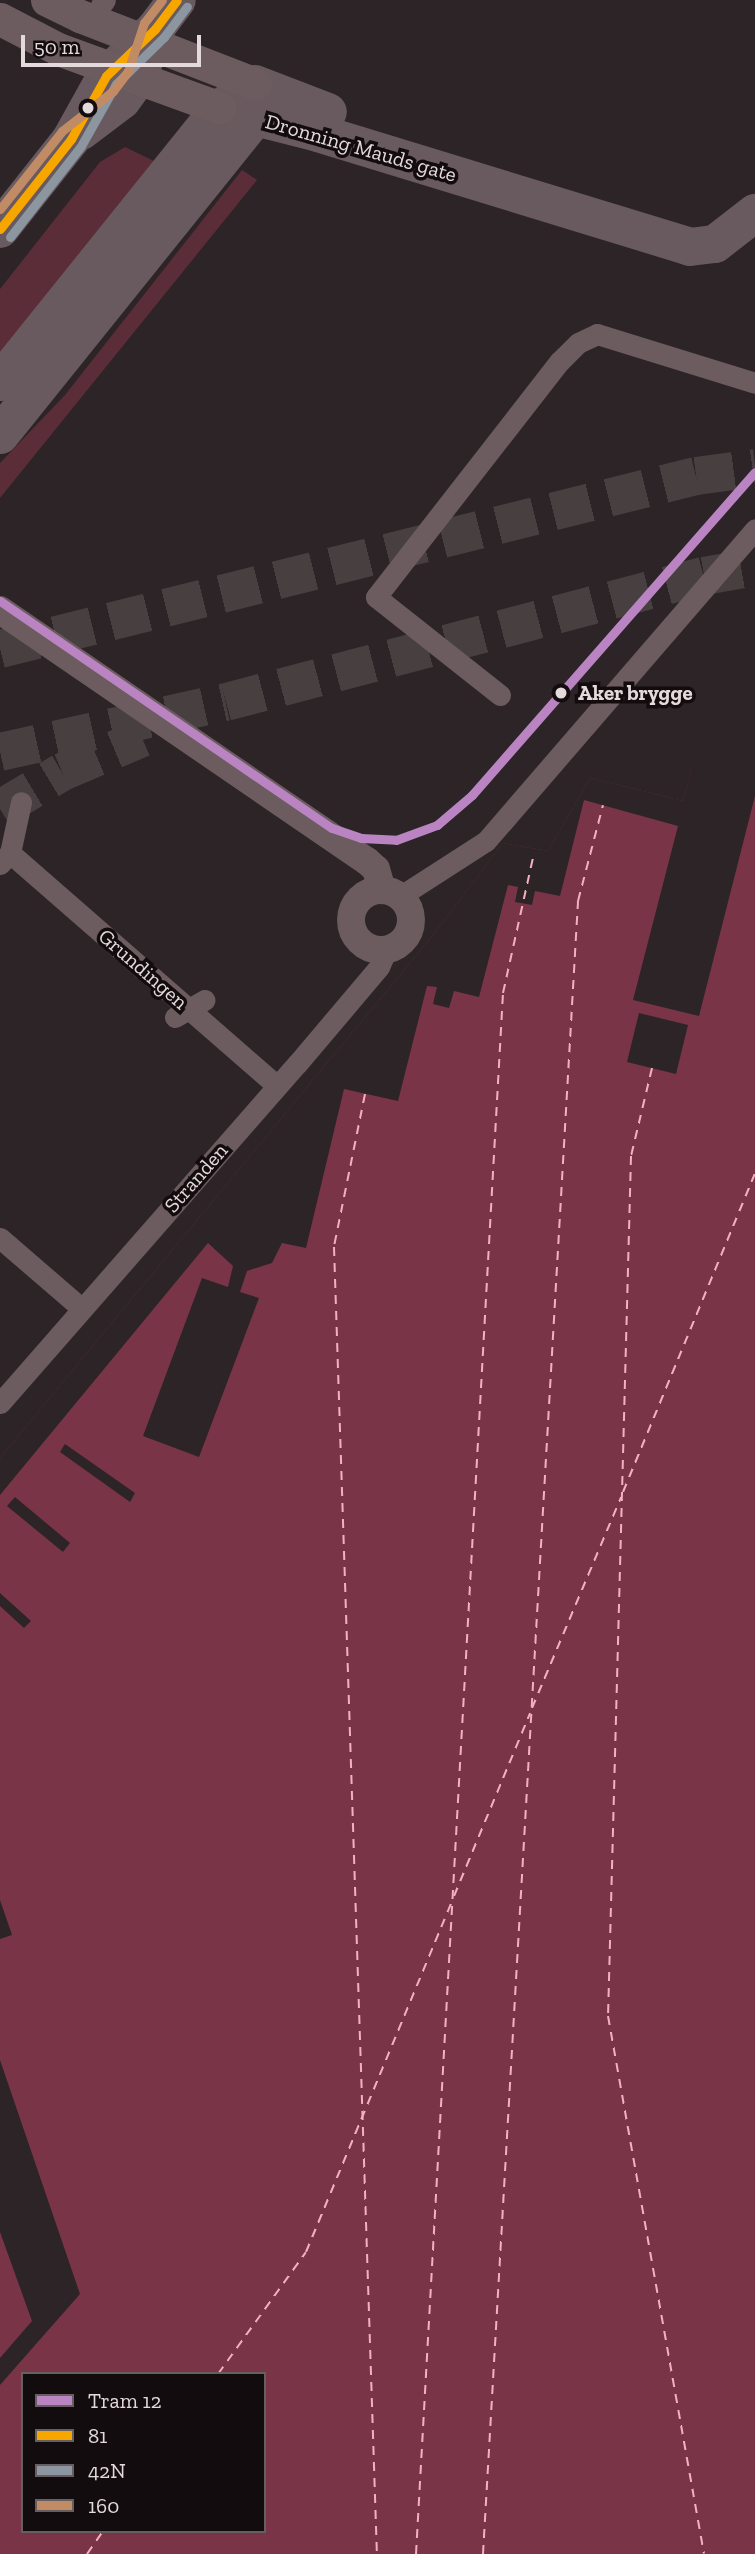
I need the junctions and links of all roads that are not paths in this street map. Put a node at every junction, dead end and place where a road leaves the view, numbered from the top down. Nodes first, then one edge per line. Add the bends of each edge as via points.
1 (47, 0) edge
2 (95, 7) edge
3 (166, 14) edge
4 (0, 19) edge
5 (243, 103) junction
6 (741, 224) edge
7 (0, 229) edge
8 (37, 363) junction
9 (0, 382) edge
10 (755, 383) edge
11 (0, 435) edge
12 (755, 529) edge
13 (0, 610) edge
14 (500, 695) dead end
15 (21, 802) dead end
16 (5, 859) edge
17 (391, 893) junction
18 (387, 949) junction
19 (277, 1086) junction
20 (0, 1238) edge
21 (81, 1308) junction
22 (0, 1403) edge

1 - 2 street, Dronning Mauds gate
2 - 5 street, Dronning Mauds gate, bridge
3 - 7 highway via 139,77 122,100 71,139
4 - 5 street, Dronning Mauds gate, bridge via 58,49
5 - 6 highway, Dronning Mauds gate via 297,102 692,227
5 - 8 highway
8 - 9 highway
8 - 11 highway
10 - 14 street via 597,334 578,343 560,362 376,597
12 - 17 street via 486,841
13 - 17 street via 367,861
15 - 16 street
16 - 19 street, Grundingen
17 - 18 street via 410,912 409,931
17 - 18 street via 356,903 351,922 367,947
18 - 19 street, Stranden via 379,967
19 - 21 street, Stranden
20 - 21 street
21 - 22 street, Stranden

